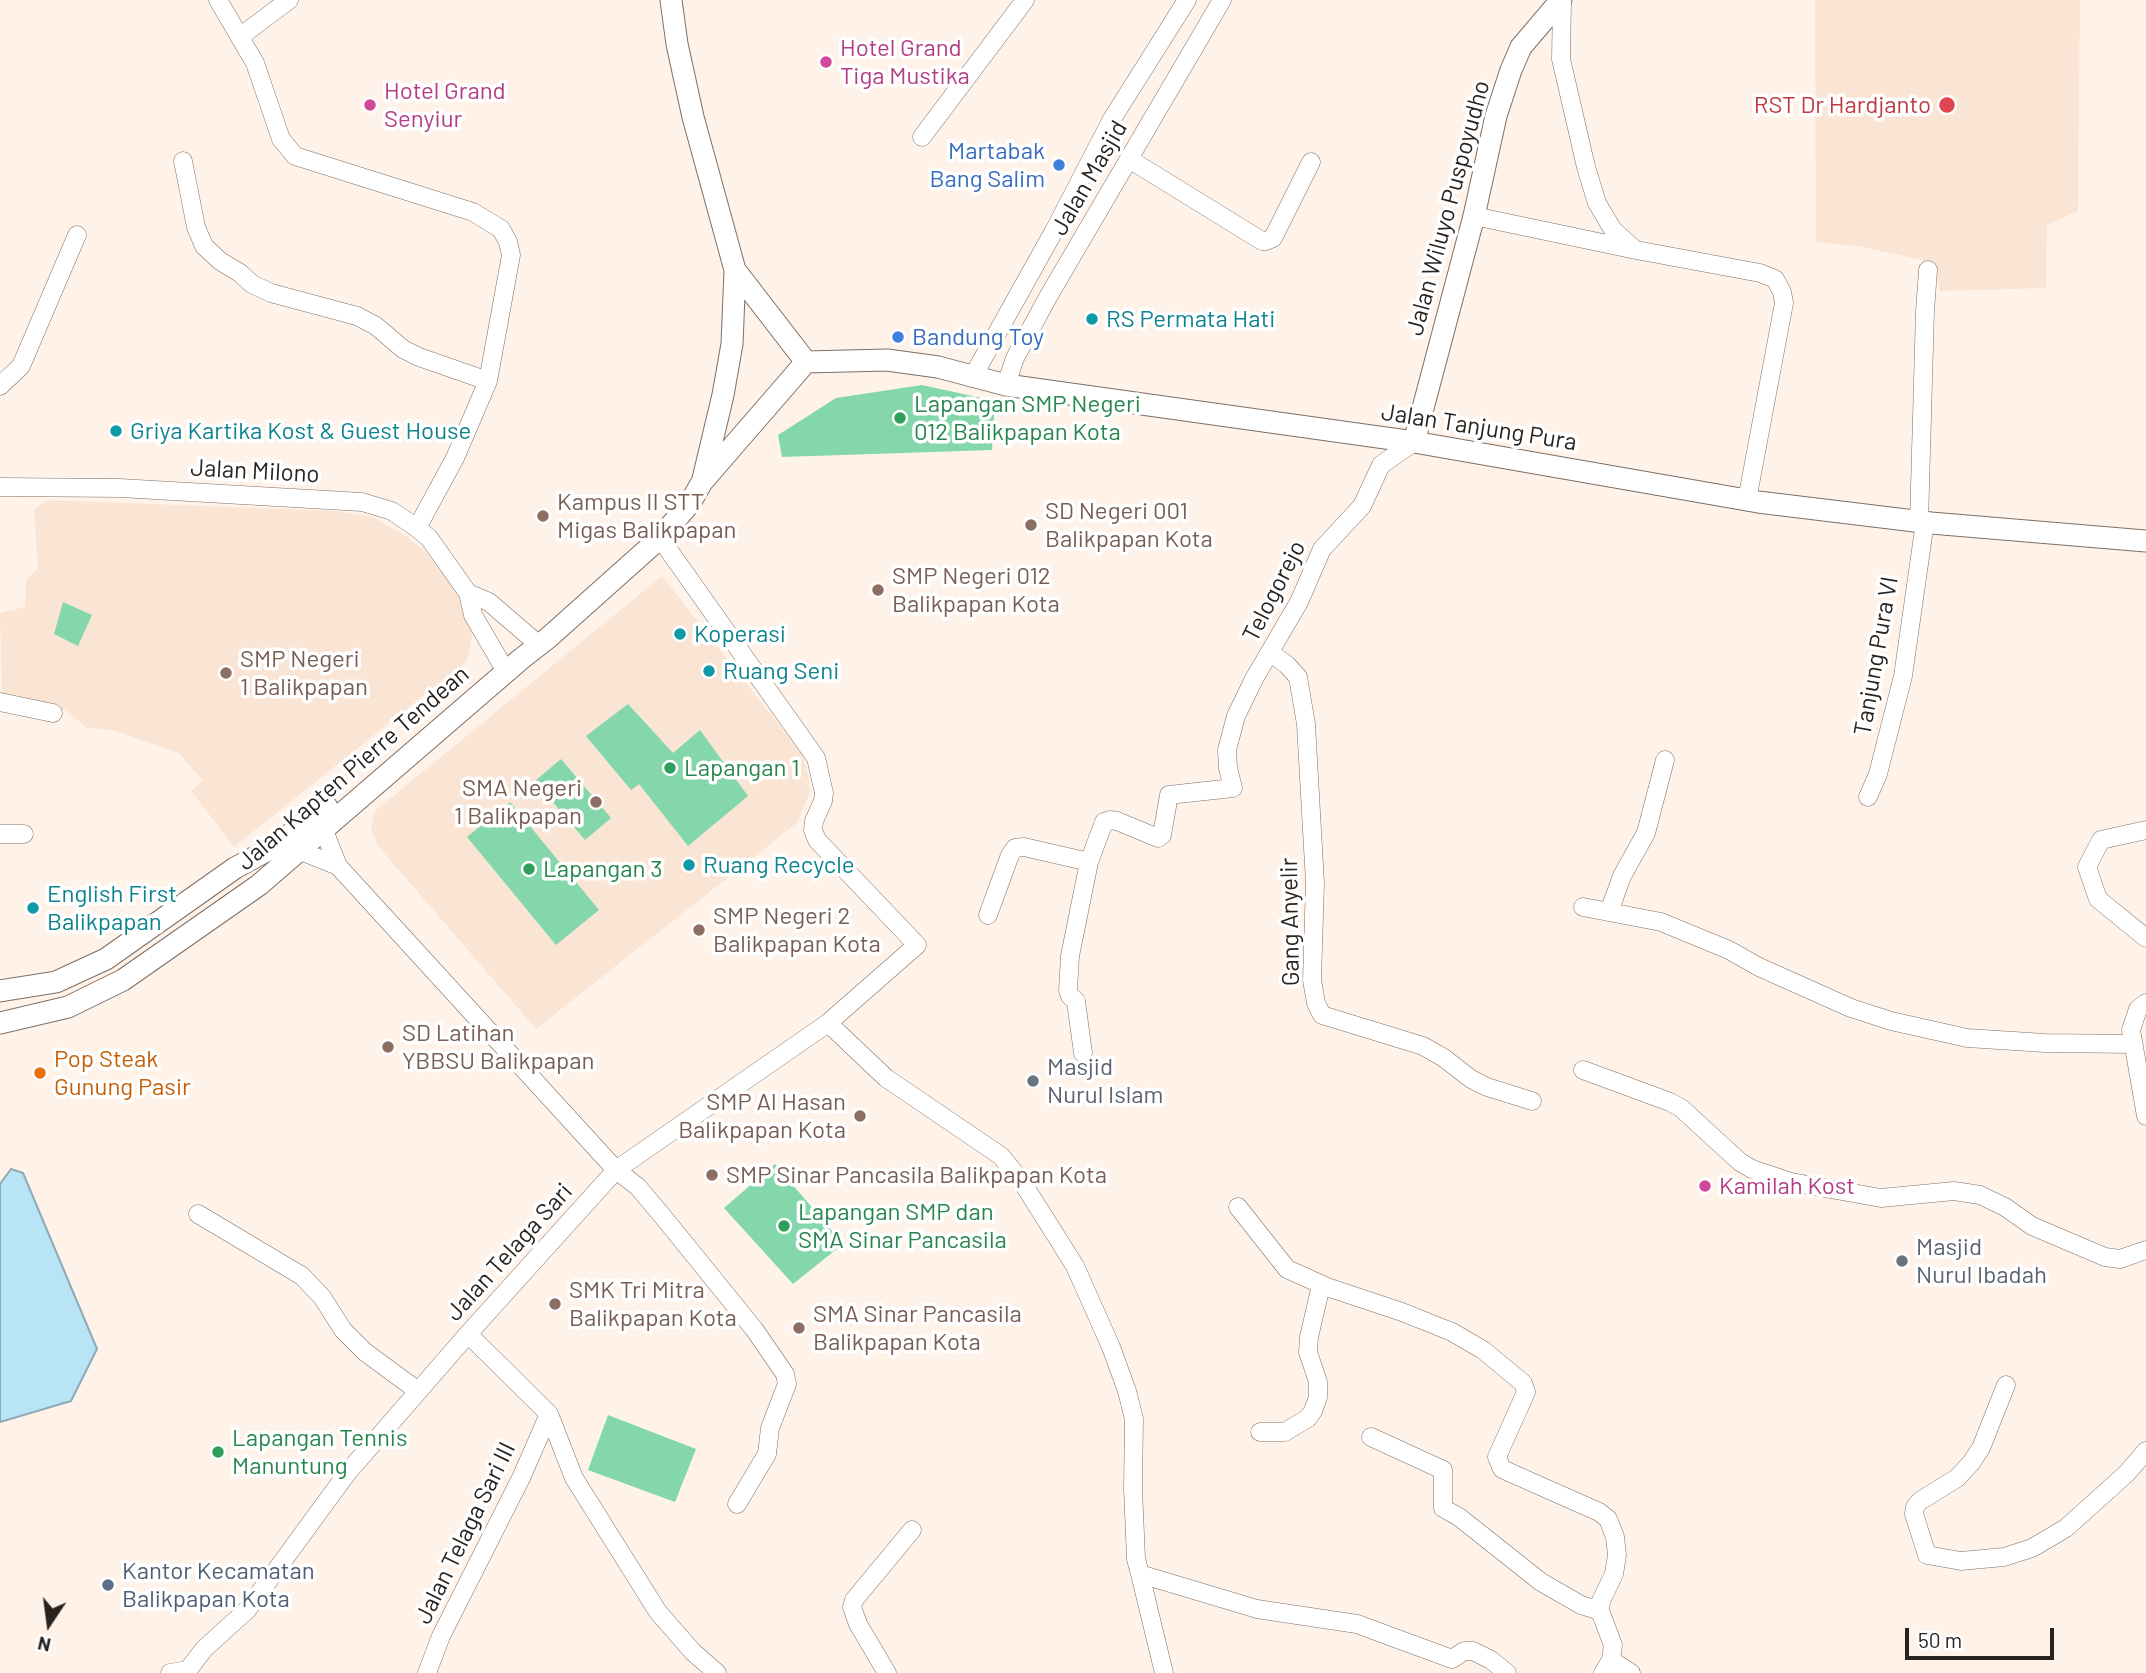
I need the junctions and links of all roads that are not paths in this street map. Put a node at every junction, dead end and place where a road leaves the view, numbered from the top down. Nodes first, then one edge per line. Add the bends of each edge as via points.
1 (218, 0) edge
2 (289, 0) edge
3 (671, 0) edge
4 (1025, 0) edge
5 (1187, 0) edge
6 (1222, 0) edge
7 (1561, 0) edge
8 (241, 36) junction
9 (922, 137) dead end
10 (1129, 159) junction
11 (183, 161) dead end
12 (1311, 162) dead end
13 (1474, 216) junction
14 (76, 235) dead end
15 (1636, 250) junction
16 (735, 270) junction
17 (1928, 270) dead end
18 (806, 362) junction
19 (972, 378) junction
20 (488, 381) junction
21 (1006, 385) junction
22 (0, 386) edge
23 (1414, 442) junction
24 (700, 485) junction
25 (0, 487) edge
26 (1747, 500) junction
27 (1922, 522) junction
28 (417, 528) junction
29 (660, 538) junction
30 (2146, 541) edge
31 (468, 593) junction
32 (518, 652) junction
33 (1271, 653) junction
34 (0, 702) edge
35 (53, 713) dead end
36 (1665, 760) dead end
37 (1868, 797) dead end
38 (323, 828) junction
39 (2146, 830) edge
40 (0, 834) edge
41 (24, 834) dead end
42 (298, 850) junction
43 (1089, 862) junction
44 (338, 866) junction
45 (1583, 908) dead end
46 (1609, 912) junction
47 (988, 915) dead end
48 (2146, 938) edge
49 (0, 991) edge
50 (2146, 1003) edge
51 (0, 1023) edge
52 (828, 1023) junction
53 (2133, 1044) junction
54 (1083, 1053) dead end
55 (1583, 1070) dead end
56 (1532, 1101) dead end
57 (2146, 1116) edge
58 (616, 1170) junction
59 (1238, 1207) dead end
60 (198, 1214) dead end
61 (2146, 1250) edge
62 (1327, 1287) junction
63 (468, 1334) junction
64 (2006, 1385) dead end
65 (418, 1391) junction
66 (550, 1414) junction
67 (1260, 1432) dead end
68 (1371, 1437) dead end
69 (2146, 1451) edge
70 (737, 1504) dead end
71 (912, 1530) dead end
72 (1140, 1574) junction
73 (1600, 1611) junction
74 (1608, 1669) edge
75 (182, 1672) edge
76 (427, 1673) edge
77 (717, 1673) edge
78 (887, 1673) edge
79 (1164, 1673) edge
80 (1507, 1673) edge
81 (1631, 1673) edge

1 - 8 street
2 - 8 street
3 - 16 street via 693,117
4 - 9 street
5 - 19 street, Jalan Masjid via 1112,119
6 - 10 street, Jalan Masjid
7 - 13 street, Jalan Wiluyo Puspoyudho via 1521,47 1511,70
7 - 15 street via 1561,59 1586,167 1597,203 1612,230
8 - 20 street via 281,139 295,156 473,212 501,229 511,255
10 - 12 street via 1262,241 1273,238
10 - 21 street, Jalan Masjid via 1021,346
11 - 20 street via 196,227 204,246 220,261 271,293 358,316 419,357
13 - 15 street
13 - 23 street, Jalan Wiluyo Puspoyudho
14 - 22 street via 21,366
15 - 26 street via 1760,273 1775,279 1782,292 1784,303
16 - 18 street
16 - 24 street via 732,344
17 - 27 street, Tanjung Pura VI
18 - 19 street, Jalan Tanjung Pura via 887,360 938,367
18 - 24 street, Jalan Kapten Pierre Tendean
19 - 21 street, Jalan Tanjung Pura
20 - 28 street via 455,458
21 - 23 street, Jalan Tanjung Pura
23 - 26 street, Jalan Tanjung Pura
23 - 33 street, Telogorejo via 1381,465 1362,506 1322,549
24 - 29 street, Jalan Kapten Pierre Tendean
24 - 32 street, Jalan Kapten Pierre Tendean
25 - 28 street, Jalan Milono via 120,488 362,502 392,511
26 - 27 street, Jalan Tanjung Pura
27 - 30 street, Jalan Tanjung Pura
27 - 37 street, Tanjung Pura VI via 1903,676
28 - 31 street, Jalan Milono
29 - 32 street, Jalan Kapten Pierre Tendean via 548,638
29 - 52 street, Jalan Telaga Sari via 816,758 824,793 814,821 817,840 917,945
31 - 32 street via 489,602
31 - 32 street via 473,615
32 - 38 street, Jalan Kapten Pierre Tendean
32 - 49 street, Jalan Kapten Pierre Tendean via 304,825 106,959 56,982
33 - 43 street, Telogorejo via 1236,716 1227,750 1233,788 1170,794 1163,835 1158,838 1107,820
33 - 56 street, Gang Anyelir via 1298,677 1306,724 1315,883 1312,971 1322,1015 1423,1046 1471,1079
34 - 35 street
36 - 46 street via 1646,833
38 - 42 street, Jalan Kapten Pierre Tendean
38 - 44 street
39 - 48 street via 2101,840 2087,867 2098,899
40 - 41 street
42 - 44 street
42 - 51 street, Jalan Kapten Pierre Tendean via 259,885 123,980 68,1007
43 - 47 street via 1015,848
43 - 54 street via 1070,956 1068,990 1076,1001
44 - 58 street
45 - 46 street
46 - 53 street via 1661,922 1851,1008 1891,1021 1967,1038
50 - 53 street via 2133,1017
52 - 58 street, Jalan Telaga Sari
52 - 72 street via 886,1078 1001,1156 1023,1182 1075,1266 1128,1391 1134,1419 1133,1488
53 - 57 street
55 - 61 street via 1670,1102 1740,1162 1791,1182 1881,1198 1954,1191 1980,1195 2032,1226 2105,1257 2120,1259
58 - 63 street, Jalan Telaga Sari
58 - 70 street via 638,1187 664,1218 785,1374 787,1384 770,1428 767,1454
59 - 62 street via 1287,1269
60 - 65 street via 302,1276 365,1352
62 - 67 street via 1319,1294 1309,1337 1308,1352 1318,1382 1314,1411 1285,1432
62 - 73 street via 1452,1332 1523,1383 1526,1392 1497,1461 1502,1469 1608,1520 1617,1555
63 - 65 street, Jalan Telaga Sari
63 - 66 street
64 - 69 street via 1971,1463 1915,1507 1927,1555 1961,1561 2004,1557 2032,1548 2066,1528
65 - 75 street, Jalan Telaga Sari via 348,1472 247,1610
66 - 76 street, Jalan Telaga Sari III
66 - 77 street via 574,1478 658,1612
68 - 73 street via 1443,1470 1443,1508 1541,1582
71 - 78 street via 852,1607
72 - 79 street
72 - 80 street via 1257,1609 1357,1625 1452,1659 1472,1651
73 - 74 street via 1613,1645
74 - 81 street

